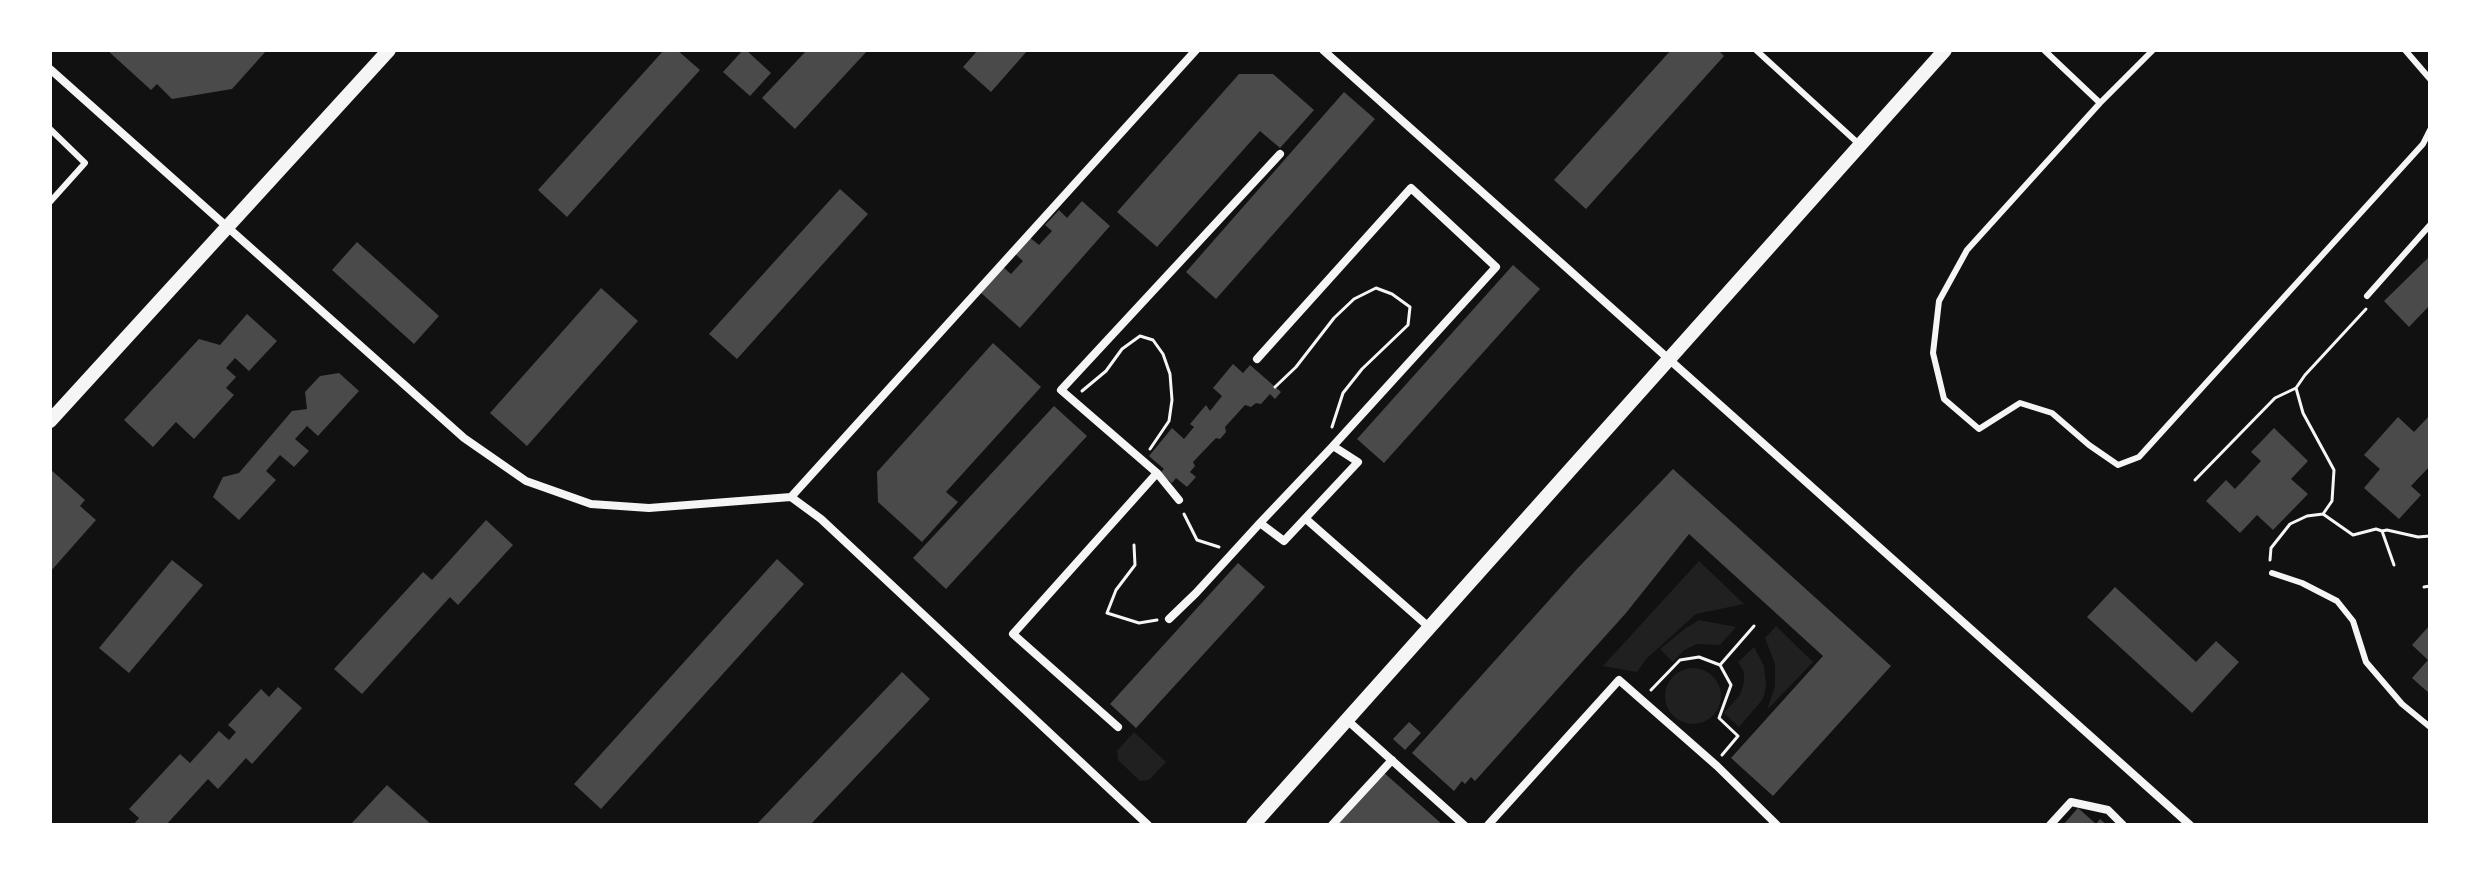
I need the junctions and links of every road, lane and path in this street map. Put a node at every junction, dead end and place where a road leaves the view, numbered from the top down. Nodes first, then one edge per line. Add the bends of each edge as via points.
1 (389, 50) edge
2 (1196, 50) edge
3 (1323, 50) edge
4 (1756, 50) edge
5 (1945, 50) edge
6 (2044, 50) edge
7 (2153, 50) edge
8 (2405, 50) edge
9 (50, 69) edge
10 (2430, 79) edge
11 (2100, 103) junction
12 (50, 129) edge
13 (2430, 130) edge
14 (1860, 145) junction
15 (1280, 154) dead end
16 (50, 202) edge
17 (2430, 225) edge
18 (227, 228) junction
19 (2367, 296) dead end
20 (2369, 306) dead end
21 (1257, 359) dead end
22 (1669, 359) junction
23 (1275, 387) dead end
24 (2296, 388) junction
25 (1069, 398) junction
26 (50, 421) edge
27 (1333, 446) junction
28 (1141, 461) junction
29 (1157, 473) junction
30 (2195, 480) dead end
31 (791, 497) junction
32 (1179, 500) joint
33 (2323, 514) junction
34 (1306, 519) junction
35 (1260, 523) junction
36 (2382, 531) junction
37 (2430, 536) edge
38 (1134, 545) dead end
39 (1238, 545) junction
40 (2394, 565) dead end
41 (2272, 573) joint
42 (2430, 586) edge
43 (2424, 587) dead end
44 (1169, 619) joint
45 (1754, 626) dead end
46 (1430, 628) junction
47 (1720, 665) junction
48 (1643, 700) junction
49 (1347, 720) junction
50 (1118, 727) dead end
51 (2430, 727) edge
52 (1392, 760) junction
53 (1715, 764) junction
54 (1148, 825) edge
55 (1253, 825) edge
56 (1332, 825) edge
57 (1464, 825) edge
58 (1488, 825) edge
59 (1777, 825) edge
60 (2050, 825) edge
61 (2123, 825) edge
62 (2190, 825) edge

1 - 18 street
2 - 31 street
3 - 22 street
4 - 14 lane
5 - 14 street
6 - 11 lane
7 - 11 lane
8 - 10 lane
9 - 18 street
11 - 13 lane via 1967,250 1939,301 1933,353 1944,399 1979,429 2020,403 2052,413 2118,465 2139,457 2423,144
12 - 16 lane via 85,163
14 - 22 street
15 - 25 street via 1061,390
17 - 19 lane
18 - 26 street
18 - 31 street via 464,438 526,481 591,504 649,508
20 - 24 path
21 - 27 street via 1411,188 1496,267
22 - 46 street
22 - 62 street
23 - 27 path via 1354,299 1376,288 1410,307 1408,325 1343,393 1329,438
24 - 30 path via 2275,398
24 - 33 path via 2303,413 2334,470 2332,501
25 - 28 street
25 - 28 path via 1089,386 1140,336 1153,340 1170,374 1172,400 1169,421
27 - 34 street via 1358,462
27 - 35 street
28 - 29 street
29 - 32 street
29 - 50 street via 1013,634
31 - 54 street via 821,519
32 - 39 path via 1197,540 1220,547
33 - 36 path via 2353,535
33 - 41 path via 2290,524 2271,548
34 - 35 street via 1284,541
34 - 46 street
35 - 39 street
36 - 37 path
36 - 40 path
38 - 44 path via 1135,565 1107,613 1139,623
39 - 44 street
41 - 51 lane via 2337,601 2353,621 2366,662
42 - 43 path
45 - 47 path
46 - 49 street
47 - 48 path via 1699,657 1680,660
47 - 53 path via 1731,685 1719,718 1738,736
48 - 53 street
48 - 58 street via 1619,680
49 - 52 street
49 - 55 street
52 - 56 street
52 - 57 street
53 - 59 street
60 - 61 street via 2071,802 2108,810

